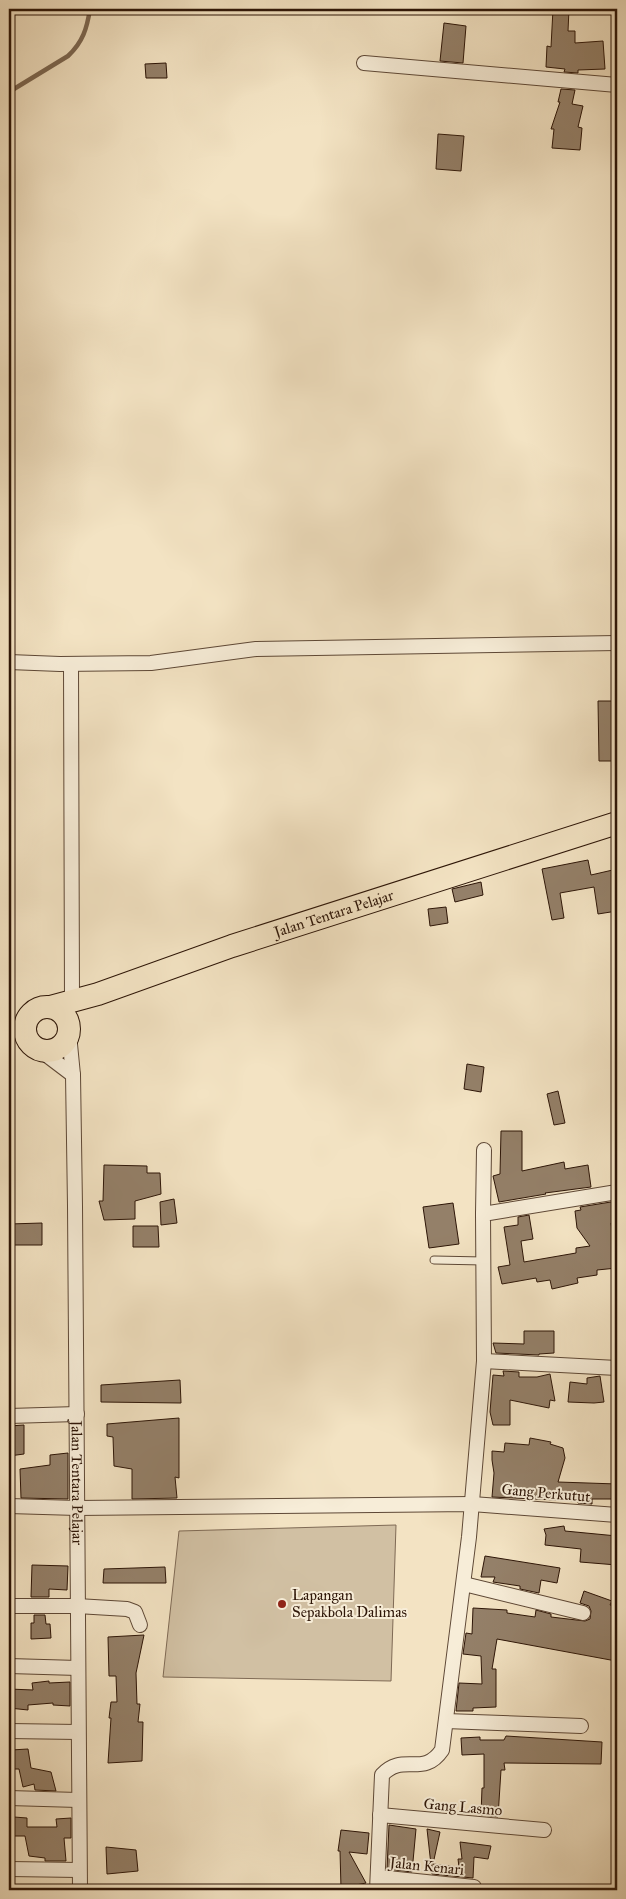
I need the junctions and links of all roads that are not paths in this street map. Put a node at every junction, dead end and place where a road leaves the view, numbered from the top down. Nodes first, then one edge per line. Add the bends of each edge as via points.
1 (364, 63) dead end
2 (617, 85) edge
3 (617, 644) edge
4 (9, 662) edge
5 (71, 664) junction
6 (617, 823) edge
7 (98, 994) junction
8 (72, 1000) junction
9 (42, 1009) junction
10 (9, 1013) edge
11 (69, 1029) junction
12 (26, 1043) edge
13 (73, 1075) junction
14 (484, 1150) dead end
15 (617, 1192) edge
16 (483, 1214) junction
17 (434, 1260) dead end
18 (484, 1261) junction
19 (484, 1361) junction
20 (617, 1368) edge
21 (76, 1414) junction
22 (9, 1416) edge
23 (472, 1504) junction
24 (9, 1506) edge
25 (76, 1508) junction
26 (617, 1515) edge
27 (464, 1584) junction
28 (9, 1606) edge
29 (77, 1606) junction
30 (583, 1612) dead end
31 (140, 1625) dead end
32 (9, 1666) edge
33 (78, 1668) junction
34 (446, 1721) junction
35 (581, 1726) dead end
36 (9, 1731) edge
37 (78, 1732) junction
38 (9, 1798) edge
39 (78, 1800) junction
40 (380, 1815) junction
41 (544, 1830) dead end
42 (9, 1868) edge
43 (79, 1870) junction
44 (377, 1884) edge
45 (474, 1887) dead end
46 (80, 1890) edge

1 - 2 street
3 - 5 street via 256,649 151,663
4 - 5 street
5 - 8 street
6 - 7 highway, Jalan Tentara Pelajar via 232,946
7 - 8 highway, Jalan Tentara Pelajar
7 - 11 highway via 81,1009
8 - 9 highway, Jalan Tentara Pelajar
9 - 10 highway, Jalan Tentara Pelajar
9 - 11 highway via 62,1013
9 - 12 highway via 26,1022
11 - 12 highway via 61,1046 47,1051
11 - 13 street, Jalan Tentara Pelajar
12 - 13 street
13 - 21 street, Jalan Tentara Pelajar
14 - 16 street
15 - 16 street
16 - 18 street
17 - 18 lane
18 - 19 street
19 - 20 street
19 - 23 street
21 - 22 street
21 - 25 street, Jalan Tentara Pelajar
23 - 25 street, Gang Perkutut
23 - 26 street, Gang Perkutut
23 - 27 street
24 - 25 street, Gang Perkutut
25 - 29 street, Jalan Tentara Pelajar
27 - 30 street
27 - 34 street
28 - 29 street
29 - 31 street via 127,1609 135,1612
29 - 33 street, Jalan Tentara Pelajar
32 - 33 street
33 - 37 street, Jalan Tentara Pelajar
34 - 35 street
34 - 40 street via 442,1750 437,1758 428,1764 397,1765 382,1774
36 - 37 street
37 - 39 street, Jalan Tentara Pelajar
38 - 39 street
39 - 43 street, Jalan Tentara Pelajar
40 - 41 street, Gang Lasmo
40 - 44 street
42 - 43 street
43 - 46 street, Jalan Tentara Pelajar
44 - 45 street, Jalan Kenari

